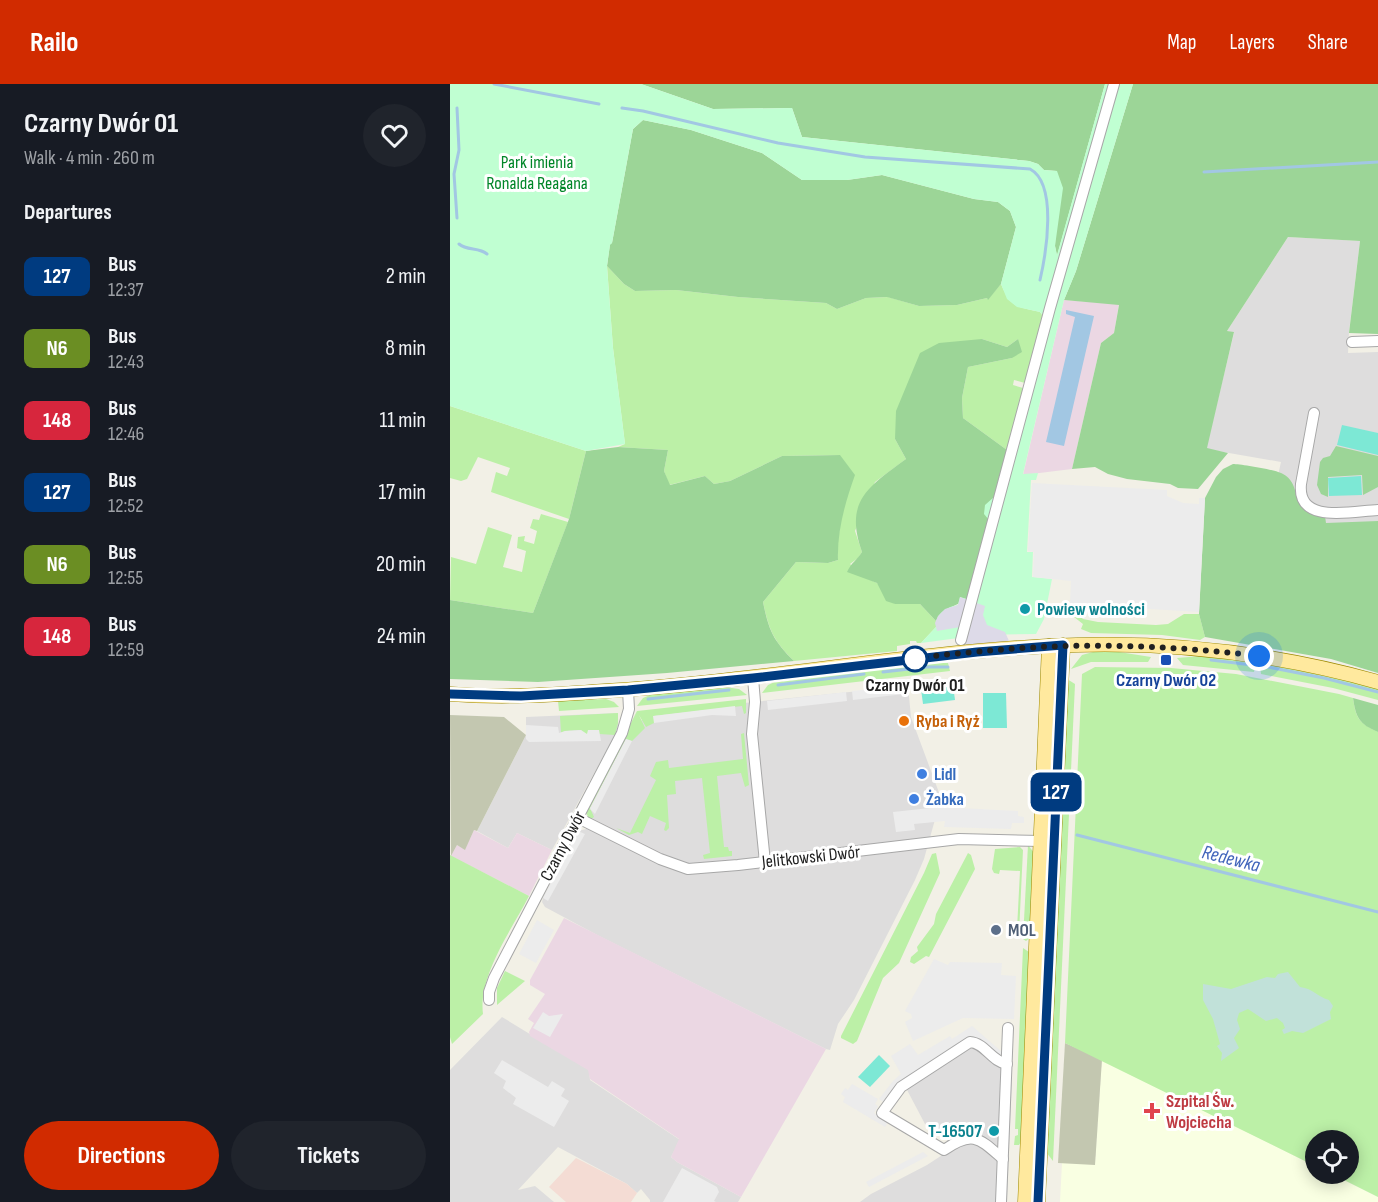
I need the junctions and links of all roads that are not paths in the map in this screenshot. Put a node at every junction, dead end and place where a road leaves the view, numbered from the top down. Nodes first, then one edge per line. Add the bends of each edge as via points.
1 (1114, 84) edge
2 (1378, 341) edge
3 (1352, 342) dead end
4 (1314, 413) dead end
5 (1378, 510) edge
6 (961, 640) dead end
7 (1056, 645) junction
8 (1089, 645) junction
9 (1062, 675) junction
10 (753, 678) junction
11 (1378, 681) edge
12 (628, 690) junction
13 (450, 694) edge
14 (578, 818) junction
15 (1048, 844) junction
16 (765, 862) junction
17 (489, 1000) dead end
18 (1008, 1028) dead end
19 (1007, 1064) junction
20 (1003, 1159) junction
21 (1033, 1164) junction
22 (1001, 1202) edge
23 (1025, 1202) edge
24 (1038, 1202) edge

1 - 6 street
2 - 3 street
4 - 5 street via 1300,492 1304,503 1321,512
7 - 8 main road
7 - 9 main road
7 - 10 main road
7 - 15 main road
8 - 9 main road via 1077,653
8 - 11 main road via 1247,654
9 - 15 main road
10 - 12 main road
10 - 16 street via 752,734
12 - 13 main road via 521,696
12 - 14 street, Czarny Dwór via 629,709 622,733
14 - 16 street, Jelitkowski Dwór via 679,867
14 - 17 street, Czarny Dwór via 494,978
15 - 16 street, Jelitkowski Dwór via 958,839
15 - 21 main road
18 - 19 street
19 - 20 street
19 - 20 street via 976,1042 970,1042 901,1087 882,1113 944,1150 963,1138 974,1137
20 - 22 street
21 - 23 main road
21 - 24 main road

